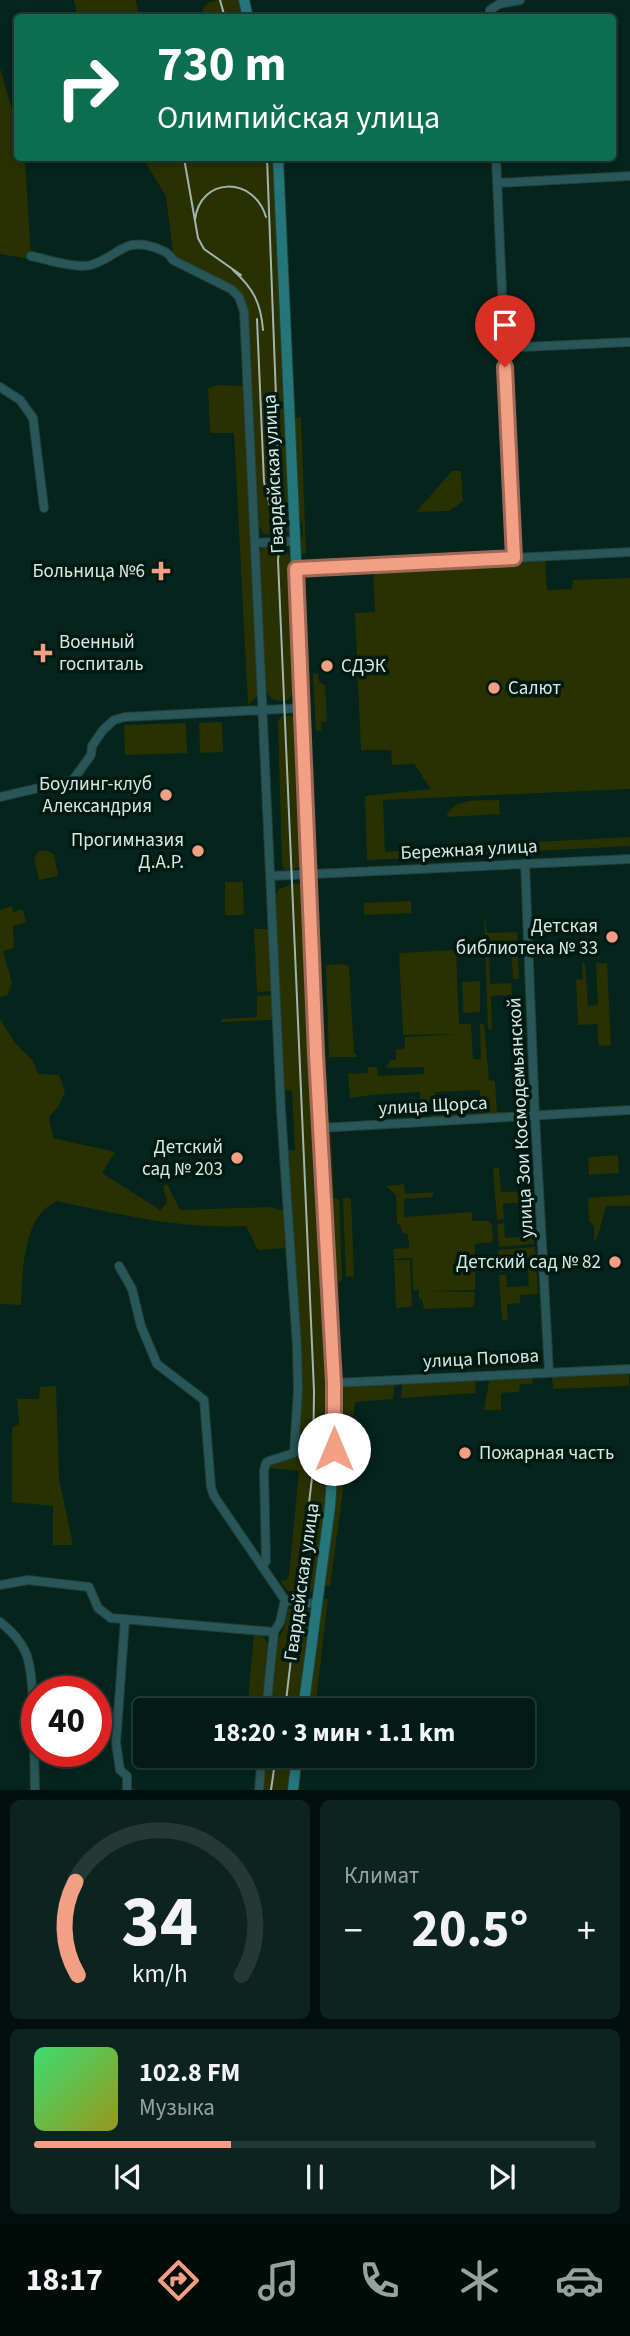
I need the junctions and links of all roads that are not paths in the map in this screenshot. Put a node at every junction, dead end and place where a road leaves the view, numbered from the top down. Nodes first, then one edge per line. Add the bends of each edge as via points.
1 (520, 0) edge
2 (489, 14) edge
3 (278, 161) edge
4 (496, 161) edge
5 (630, 176) edge
6 (497, 183) junction
7 (31, 256) dead end
8 (630, 342) edge
9 (505, 348) junction
10 (0, 387) edge
11 (44, 508) dead end
12 (294, 541) junction
13 (255, 542) junction
14 (630, 552) edge
15 (514, 558) junction
16 (296, 569) junction
17 (302, 708) junction
18 (263, 709) junction
19 (0, 797) edge
20 (630, 859) edge
21 (525, 863) junction
22 (309, 874) junction
23 (271, 876) junction
24 (630, 1110) edge
25 (535, 1117) junction
26 (320, 1128) junction
27 (119, 1266) dead end
28 (630, 1369) edge
29 (549, 1372) junction
30 (334, 1383) junction
31 (262, 1567) junction
32 (0, 1585) edge
33 (285, 1600) junction
34 (316, 1604) junction
35 (125, 1619) junction
36 (0, 1622) edge
37 (274, 1632) junction
38 (30, 1676) edge
39 (267, 1698) edge
40 (304, 1698) edge
41 (34, 1767) edge
42 (261, 1768) edge
43 (296, 1768) edge
44 (35, 1790) edge
45 (127, 1790) edge
46 (259, 1790) edge
47 (293, 1790) edge

1 - 2 street via 499,4
3 - 12 street, Гвардейская улица
4 - 6 street
5 - 6 street
6 - 9 street
7 - 13 street via 91,265 134,243 143,243 169,253 173,261 231,289 239,298 244,312
8 - 9 street
9 - 15 street
10 - 11 street via 20,400 33,418
12 - 13 street
12 - 16 street, Гвардейская улица
13 - 18 street
14 - 15 street
15 - 16 street
16 - 17 street, Гвардейская улица
17 - 18 street
17 - 22 street, Гвардейская улица
18 - 19 street via 114,720 95,740 91,755 73,780
18 - 23 street
20 - 21 street, Бережная улица
21 - 22 street, Бережная улица
21 - 25 street, улица Зои Космодемьянской
22 - 23 street, Бережная улица
22 - 26 street, Гвардейская улица
23 - 31 street via 298,1390 294,1452 269,1461 264,1471 266,1561
24 - 25 street, улица Щорса
25 - 26 street, улица Щорса
25 - 29 street, улица Зои Космодемьянской
26 - 30 street, Гвардейская улица
27 - 31 street via 132,1289 156,1364 204,1400 214,1496
28 - 29 street, улица Попова
29 - 30 street, улица Попова
30 - 34 street, Гвардейская улица via 334,1465
31 - 33 street
32 - 35 street via 28,1580 89,1587 98,1608 111,1618
33 - 34 street
33 - 37 street
34 - 40 street, Гвардейская улица
35 - 37 street
35 - 45 street via 116,1743
36 - 38 street via 27,1653
37 - 39 street
41 - 44 street
42 - 46 street
43 - 47 street

